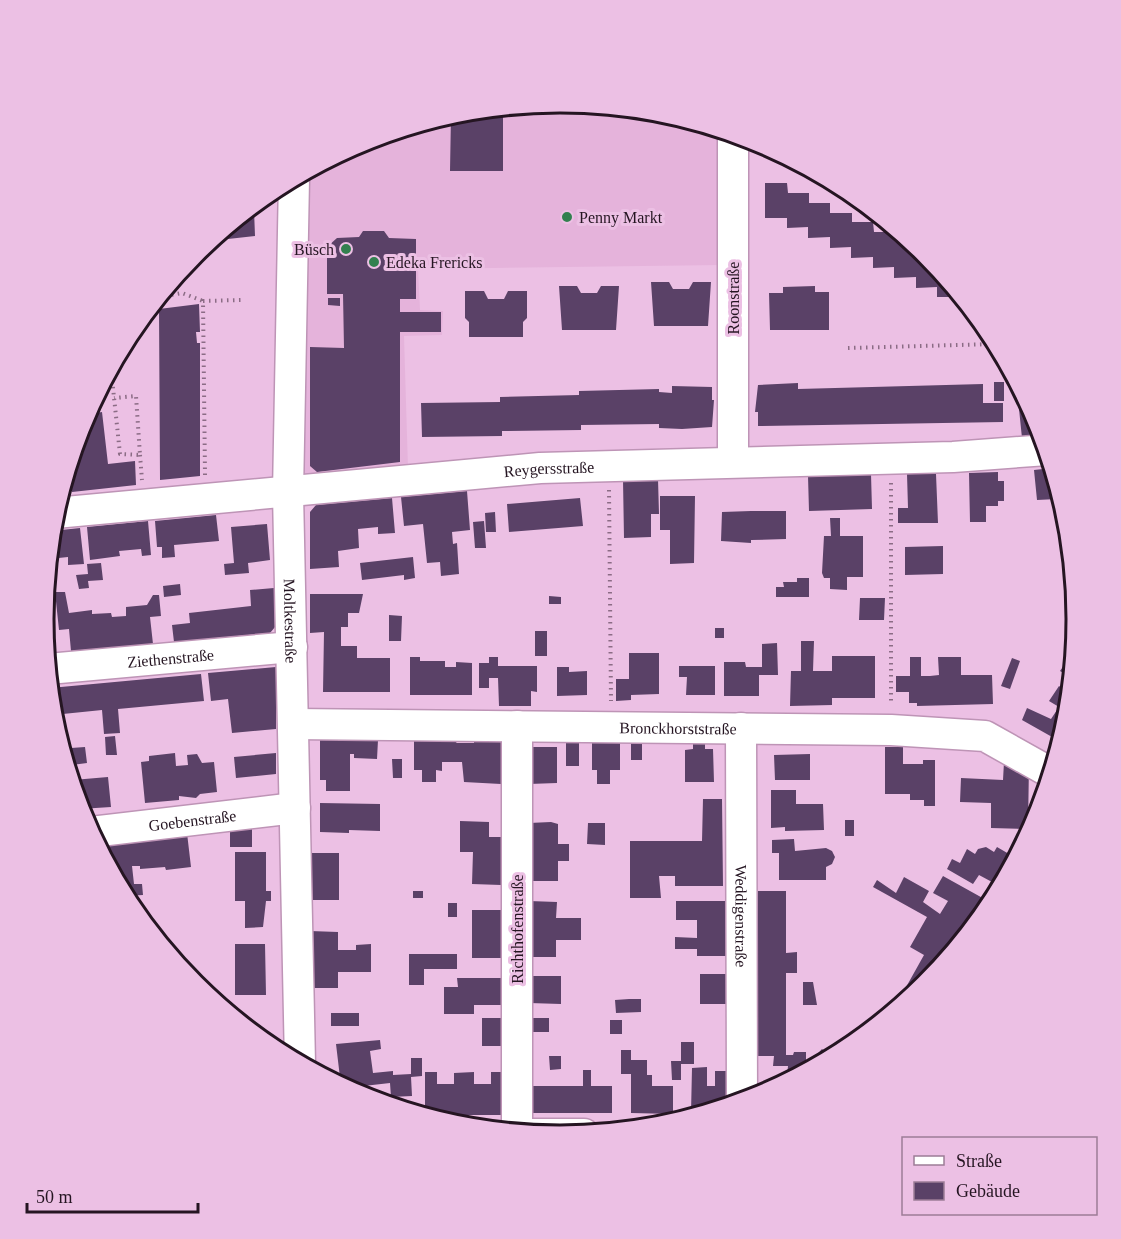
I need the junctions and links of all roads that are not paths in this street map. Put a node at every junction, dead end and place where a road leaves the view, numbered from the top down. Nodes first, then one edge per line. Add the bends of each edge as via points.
1 (733, 144) edge
2 (294, 189) edge
3 (1038, 451) edge
4 (733, 461) junction
5 (288, 493) junction
6 (66, 512) edge
7 (292, 647) junction
8 (56, 668) edge
9 (294, 724) junction
10 (517, 726) junction
11 (741, 728) junction
12 (1044, 769) edge
13 (295, 808) junction
14 (100, 831) edge
15 (300, 1054) edge
16 (742, 1092) edge
17 (517, 1124) edge

1 - 4 street, Roonstraße
2 - 5 street, Moltkestraße
3 - 4 street, Reygersstraße via 953,457
4 - 5 street, Reygersstraße via 540,468
5 - 6 street, Reygersstraße
5 - 7 street, Moltkestraße
7 - 8 street, Ziethenstraße
7 - 9 street, Moltkestraße
9 - 10 street, Bronckhorststraße
9 - 13 street, Moltkestraße
10 - 11 street, Bronckhorststraße
10 - 17 street, Richthofenstraße
11 - 12 street, Bronckhorststraße via 891,729 985,736
11 - 16 street, Weddigenstraße
13 - 14 street, Goebenstraße
13 - 15 street, Moltkestraße

